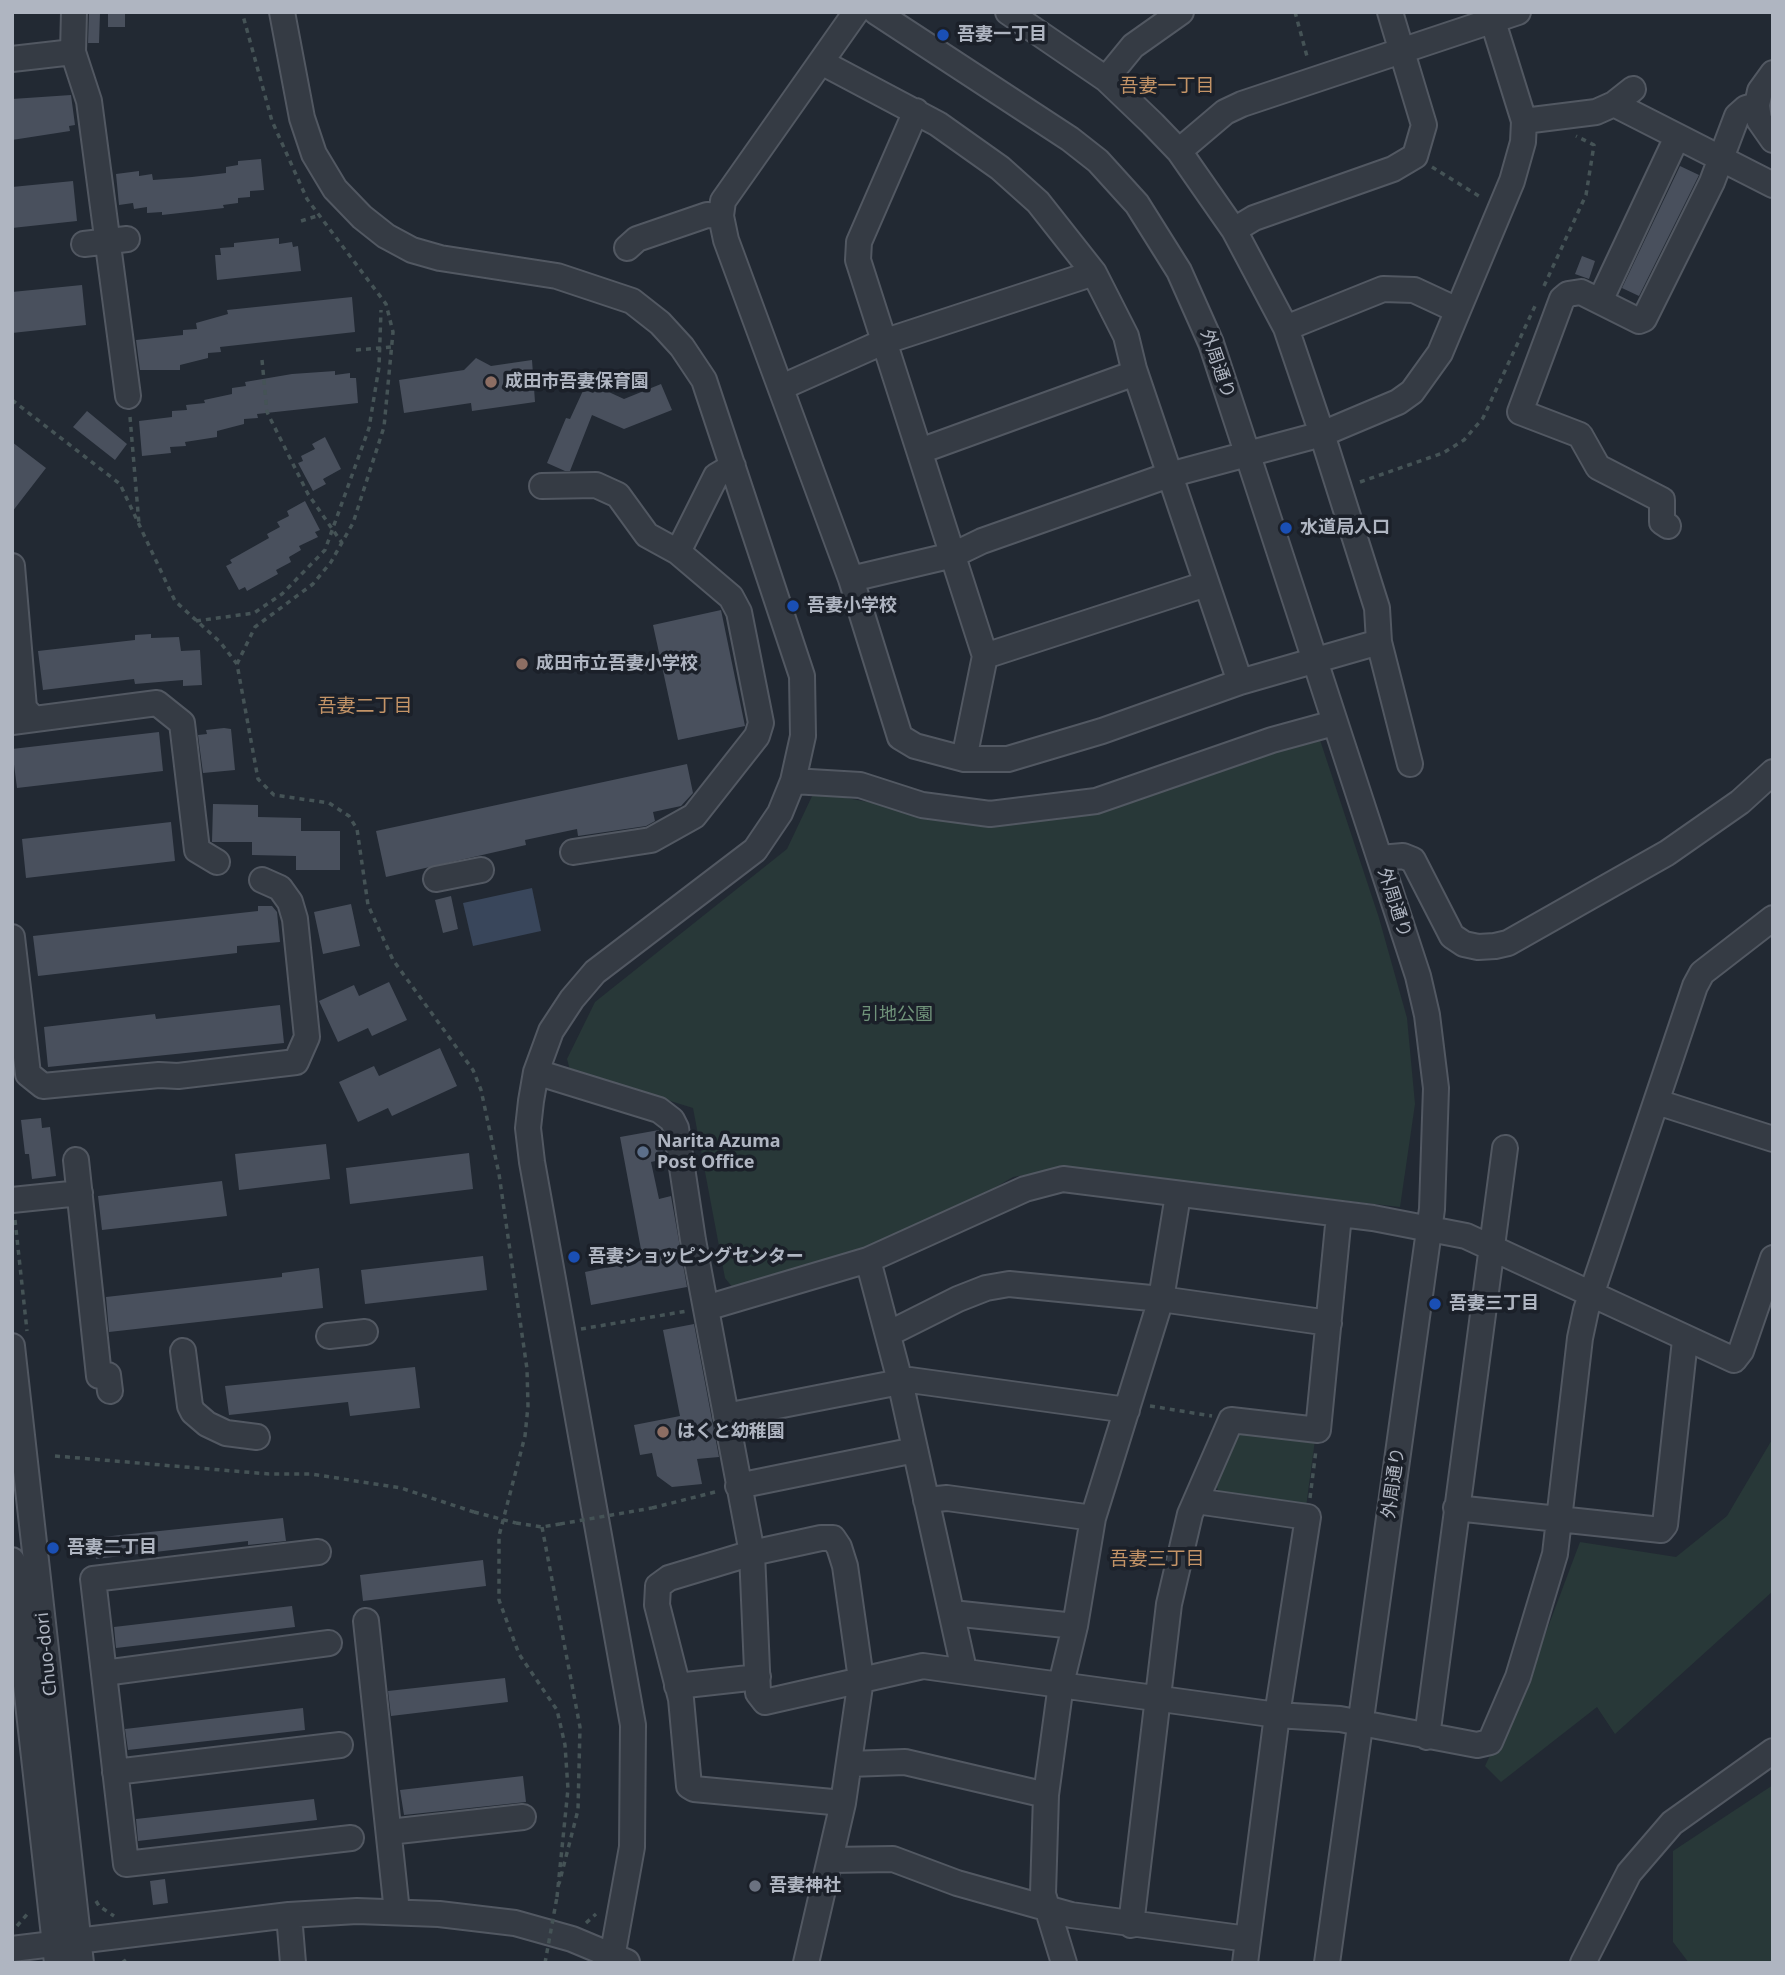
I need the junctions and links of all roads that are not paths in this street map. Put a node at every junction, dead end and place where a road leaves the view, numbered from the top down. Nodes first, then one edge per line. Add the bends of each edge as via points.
1 (74, 12) edge
2 (282, 12) edge
3 (856, 12) edge
4 (876, 12) edge
5 (1008, 12) edge
6 (1181, 12) edge
7 (1390, 12) edge
8 (1518, 12) edge
9 (1491, 16) edge
10 (1400, 51) junction
11 (73, 52) junction
12 (12, 59) edge
13 (821, 62) junction
14 (1773, 73) edge
15 (1106, 79) junction
16 (1757, 105) junction
17 (916, 111) junction
18 (1524, 121) junction
19 (1677, 137) junction
20 (1773, 140) edge
21 (1179, 150) junction
22 (1720, 161) junction
23 (1773, 185) edge
24 (721, 216) junction
25 (1234, 230) junction
26 (627, 248) dead end
27 (1094, 273) junction
28 (1600, 301) junction
29 (1457, 310) junction
30 (1286, 328) junction
31 (883, 342) junction
32 (1135, 373) junction
33 (782, 387) junction
34 (128, 396) road end
35 (1322, 434) junction
36 (920, 451) junction
37 (1247, 453) junction
38 (733, 466) junction
39 (1169, 475) junction
40 (542, 486) dead end
41 (1668, 526) dead end
42 (678, 552) junction
43 (953, 555) junction
44 (12, 566) edge
45 (851, 579) junction
46 (1206, 583) junction
47 (1379, 642) junction
48 (16, 646) edge
49 (985, 656) junction
50 (1314, 661) junction
51 (1240, 682) junction
52 (20, 713) edge
53 (1334, 723) junction
54 (964, 760) junction
55 (1410, 764) dead end
56 (1773, 772) edge
57 (793, 781) junction
58 (573, 852) dead end
59 (1380, 858) junction
60 (217, 862) dead end
61 (481, 870) dead end
62 (436, 879) dead end
63 (262, 880) dead end
64 (1773, 918) edge
65 (12, 937) edge
66 (536, 1072) junction
67 (1657, 1102) junction
68 (1773, 1139) edge
69 (1505, 1148) dead end
70 (76, 1160) dead end
71 (80, 1192) junction
72 (1178, 1195) junction
73 (12, 1200) edge
74 (1339, 1214) junction
75 (1429, 1229) junction
76 (1489, 1247) junction
77 (1773, 1258) edge
78 (868, 1260) junction
79 (1591, 1294) junction
80 (1161, 1299) junction
81 (706, 1308) junction
82 (1329, 1324) junction
83 (365, 1332) dead end
84 (888, 1334) junction
85 (329, 1336) dead end
86 (1685, 1340) junction
87 (20, 1344) edge
88 (183, 1351) dead end
89 (900, 1381) junction
90 (110, 1391) dead end
91 (1128, 1406) junction
92 (726, 1416) junction
93 (257, 1437) dead end
94 (915, 1450) junction
95 (738, 1486) junction
96 (926, 1500) junction
97 (1196, 1501) junction
98 (1456, 1508) junction
99 (1093, 1518) junction
100 (1559, 1521) junction
101 (318, 1552) dead end
102 (752, 1553) junction
103 (12, 1560) edge
104 (952, 1613) junction
105 (366, 1621) dead end
106 (1075, 1626) junction
107 (329, 1643) dead end
108 (964, 1670) junction
109 (103, 1673) junction
110 (758, 1677) junction
111 (861, 1679) junction
112 (1061, 1684) junction
113 (677, 1686) junction
114 (1158, 1698) junction
115 (1277, 1715) junction
116 (1361, 1724) junction
117 (1427, 1737) junction
118 (340, 1745) dead end
119 (1773, 1751) edge
120 (849, 1764) junction
121 (115, 1772) junction
122 (1046, 1796) junction
123 (843, 1802) junction
124 (523, 1816) dead end
125 (389, 1835) junction
126 (831, 1860) junction
127 (1045, 1909) junction
128 (397, 1912) junction
129 (289, 1915) junction
130 (1131, 1925) junction
131 (12, 1949) edge
132 (1247, 1951) edge
133 (68, 1953) edge
134 (617, 1960) edge
135 (293, 1963) edge
136 (806, 1963) edge
137 (1064, 1963) edge
138 (1326, 1963) edge
139 (1583, 1963) edge

1 - 11 street
2 - 38 street via 302,118 313,153 335,189 386,236 412,250 557,276 632,302 660,323 704,380
3 - 13 street
4 - 37 street, 外周通り via 1070,139 1130,196 1190,292
5 - 15 street
6 - 15 street via 1133,46
7 - 10 street
8 - 9 street
9 - 10 street
9 - 18 street
10 - 21 street via 1225,112
10 - 25 street via 1424,125 1415,156 1393,169 1254,218
11 - 12 street
11 - 34 street via 89,101 85,152 106,241
13 - 17 street
13 - 24 street via 723,201
14 - 16 street via 1760,90
15 - 21 street
16 - 20 street via 1759,120
16 - 22 street via 1746,107 1737,116
17 - 27 street via 1000,168 1038,202
17 - 31 street via 859,242 858,260
18 - 19 street via 1596,112 1624,96
18 - 29 street via 1518,160
19 - 22 street
19 - 28 street
21 - 25 street
22 - 23 street
22 - 28 street via 1644,319 1639,321
24 - 26 street via 707,215 637,239
24 - 33 street
25 - 30 street
27 - 31 street
27 - 32 street via 1126,336
28 - 41 street via 1581,292 1562,299 1520,412 1580,435 1598,467 1661,500 1662,522
29 - 30 street via 1415,290 1383,289
29 - 35 street via 1440,353 1412,392
30 - 35 street
31 - 33 street
31 - 36 street
32 - 36 street
32 - 39 street
33 - 45 street
35 - 37 street
35 - 47 street via 1377,608
36 - 43 street
37 - 39 street
37 - 50 street, 外周通り
38 - 42 street via 716,476
38 - 57 street via 802,676 803,736
39 - 43 street
39 - 46 street
40 - 42 street via 596,485 618,495 647,535
42 - 58 street via 731,597 739,612 761,723 757,736 694,816 650,840
43 - 45 street
43 - 49 street
44 - 48 street
45 - 54 street via 900,737
46 - 49 street
46 - 51 street
47 - 50 street
47 - 55 street
48 - 52 street
49 - 54 street
50 - 51 street
50 - 53 street, 外周通り
51 - 54 street via 1020,755
52 - 60 street via 157,703 172,713 182,723 197,850
53 - 57 street via 1096,801 990,814 922,805 860,785
53 - 59 street, 外周通り
56 - 59 street via 1731,809 1667,853 1508,943 1495,946 1464,944 1452,936 1413,860
57 - 66 street via 755,850 595,972 551,1031
59 - 75 street, 外周通り via 1418,976 1432,1053 1437,1128
61 - 62 street
63 - 65 street via 281,888 295,919 307,1037 296,1062 43,1086 28,1074
64 - 67 street via 1702,973
66 - 81 street via 659,1110 672,1120
66 - 134 street via 528,1128 532,1162 633,1725 632,1847
67 - 68 street
67 - 79 street
69 - 76 street
70 - 71 street
71 - 73 street
71 - 90 street via 99,1376 108,1375
72 - 74 street
72 - 78 street via 1063,1179 1025,1189
72 - 80 street
74 - 75 street
74 - 82 street
75 - 76 street via 1466,1236
75 - 116 street, 外周通り
76 - 79 street
76 - 98 street
77 - 86 street via 1734,1360
78 - 81 street
78 - 84 street
79 - 86 street
79 - 100 street via 1580,1338
80 - 82 street
80 - 84 street via 1009,1284 986,1287
80 - 91 street
81 - 92 street
82 - 97 street via 1318,1430 1231,1420
83 - 85 street
84 - 89 street
86 - 100 street via 1665,1525 1651,1531
87 - 133 street, Chuo-dori
88 - 93 street via 193,1412 226,1433
89 - 91 street
89 - 92 street
89 - 94 street
91 - 99 street
92 - 95 street
94 - 95 street
94 - 96 street
95 - 102 street
96 - 99 street via 947,1497
96 - 104 street
97 - 114 street via 1176,1566
97 - 115 street via 1308,1517
98 - 100 street
98 - 117 street
99 - 106 street
100 - 117 street via 1555,1554 1518,1677 1490,1742 1477,1745
101 - 109 street via 93,1579
102 - 110 street
102 - 111 street via 833,1538 845,1566
102 - 113 street via 669,1578 658,1586 657,1605
103 - 133 street, Chuo-dori
104 - 106 street
104 - 108 street
105 - 125 street
106 - 112 street
107 - 109 street
108 - 111 street via 923,1666
108 - 112 street
109 - 121 street
110 - 111 street via 758,1693 765,1702
110 - 113 street
111 - 120 street
112 - 114 street
112 - 122 street
113 - 123 street via 689,1786
114 - 115 street
114 - 130 street
115 - 116 street
115 - 132 street
116 - 117 street
116 - 138 street, 外周通り
118 - 121 street
119 - 139 street via 1672,1823 1629,1873
120 - 122 street via 905,1762
120 - 123 street
121 - 125 street via 126,1864
122 - 127 street
123 - 126 street
124 - 125 street
125 - 128 street
126 - 127 street via 892,1859
126 - 136 street
127 - 130 street
127 - 137 street
128 - 129 street
128 - 134 street via 515,1923 572,1939
129 - 133 street
129 - 135 street
130 - 132 street
131 - 133 street

